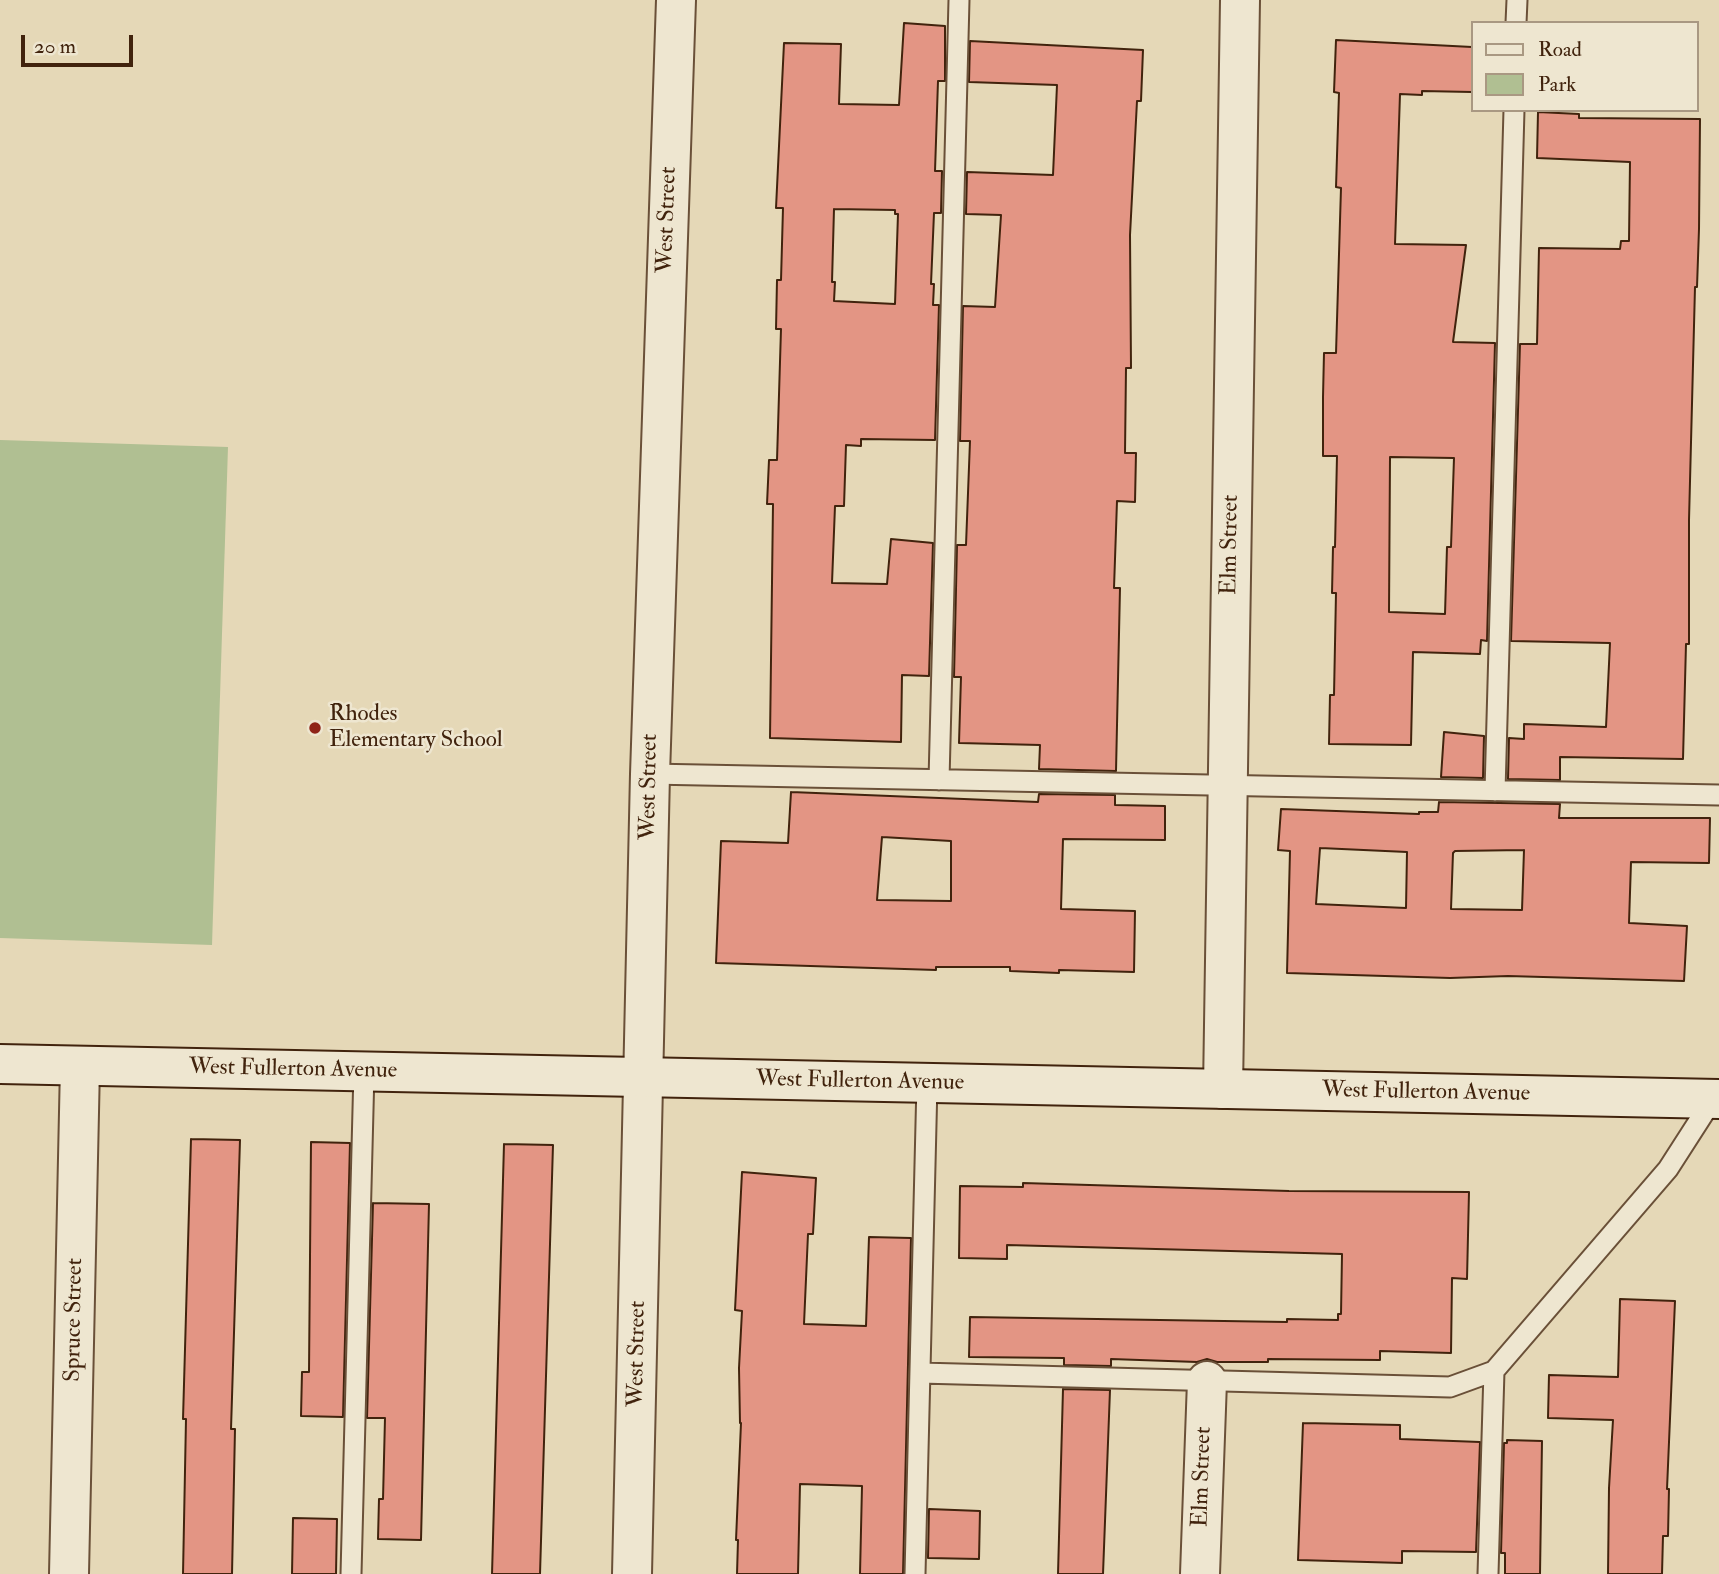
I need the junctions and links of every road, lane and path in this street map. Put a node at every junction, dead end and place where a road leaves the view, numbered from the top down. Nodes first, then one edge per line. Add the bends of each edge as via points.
1 (676, 0) edge
2 (959, 0) edge
3 (1240, 0) edge
4 (1517, 0) edge
5 (1516, 21) edge
6 (1514, 112) edge
7 (650, 774) junction
8 (939, 780) junction
9 (1228, 786) junction
10 (1494, 791) junction
11 (1719, 795) edge
12 (0, 1064) edge
13 (80, 1066) junction
14 (363, 1071) junction
15 (644, 1077) junction
16 (927, 1083) junction
17 (1223, 1089) junction
18 (1716, 1099) edge
19 (1494, 1371) junction
20 (920, 1373) junction
21 (1207, 1381) junction
22 (69, 1574) edge
23 (351, 1574) edge
24 (632, 1574) edge
25 (915, 1574) edge
26 (1200, 1574) edge
27 (1488, 1574) edge

1 - 7 street, West Street
2 - 8 lane
3 - 9 street, Elm Street
4 - 5 lane
6 - 10 lane
7 - 8 lane
7 - 15 street, West Street
8 - 9 lane
9 - 10 lane
9 - 17 street, Elm Street
10 - 11 lane
12 - 13 street, West Fullerton Avenue
13 - 14 street, West Fullerton Avenue
13 - 22 street, Spruce Street
14 - 15 street, West Fullerton Avenue
14 - 23 lane
15 - 16 street, West Fullerton Avenue
15 - 24 street, West Street
16 - 17 street, West Fullerton Avenue
16 - 20 lane
17 - 18 street, West Fullerton Avenue
18 - 19 lane via 1668,1170
19 - 21 lane via 1450,1387
19 - 27 lane
20 - 21 lane
20 - 25 lane
21 - 26 street, Elm Street

